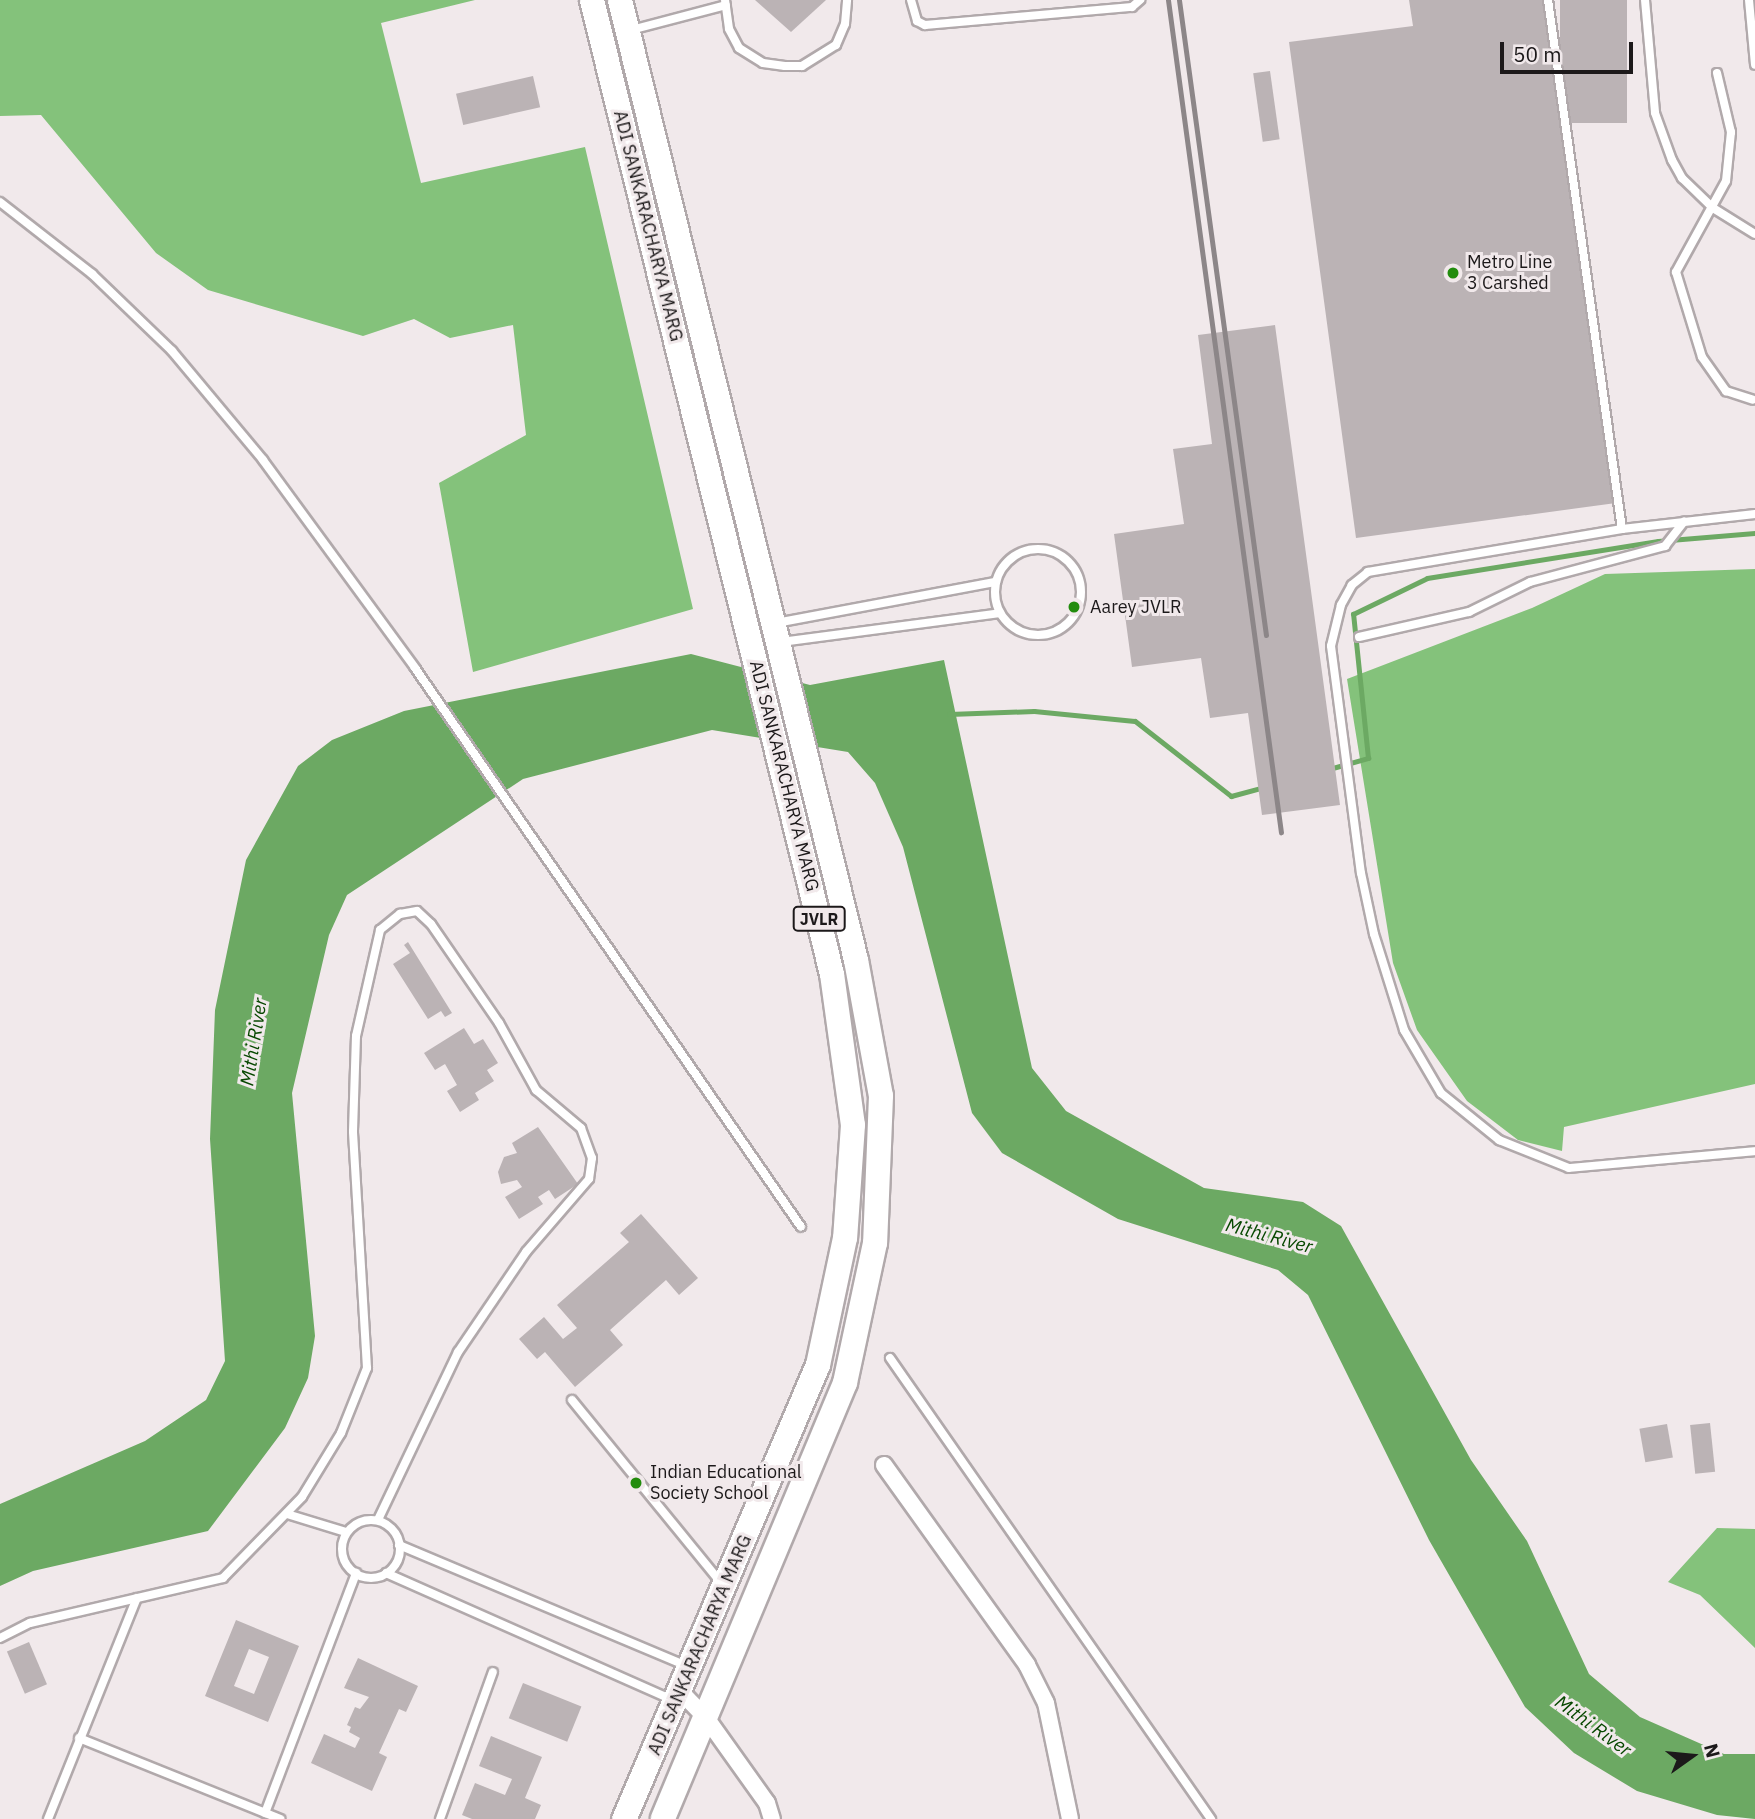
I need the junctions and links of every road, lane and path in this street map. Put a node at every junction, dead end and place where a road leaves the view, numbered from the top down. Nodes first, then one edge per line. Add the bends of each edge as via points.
1 (592, 0) edge
2 (620, 0) edge
3 (847, 0) edge
4 (911, 0) edge
5 (1140, 0) edge
6 (1548, 0) edge
7 (1644, 0) edge
8 (1749, 0) edge
9 (726, 2) edge
10 (627, 31) junction
11 (1755, 65) edge
12 (1717, 73) dead end
13 (0, 202) edge
14 (1713, 208) junction
15 (1755, 234) edge
16 (1753, 400) dead end
17 (1755, 514) edge
18 (1684, 522) junction
19 (1622, 529) junction
20 (996, 582) junction
21 (1000, 613) junction
22 (775, 633) junction
23 (1359, 637) dead end
24 (1755, 1150) edge
25 (801, 1227) dead end
26 (890, 1358) dead end
27 (572, 1399) dead end
28 (884, 1465) dead end
29 (287, 1514) junction
30 (378, 1520) junction
31 (346, 1532) junction
32 (399, 1545) junction
33 (356, 1573) junction
34 (386, 1573) junction
35 (725, 1588) junction
36 (137, 1598) junction
37 (0, 1638) edge
38 (691, 1668) junction
39 (493, 1672) dead end
40 (679, 1696) junction
41 (707, 1719) junction
42 (79, 1738) junction
43 (265, 1813) junction
44 (48, 1819) edge
45 (280, 1819) edge
46 (440, 1819) edge
47 (624, 1819) edge
48 (663, 1819) edge
49 (772, 1819) edge
50 (1070, 1819) edge
51 (1211, 1819) edge

1 - 35 main road, ADI SANKARACHARYA MARG / JVLR via 832,974 853,1125 845,1238 818,1365
2 - 10 main road, ADI SANKARACHARYA MARG / JVLR
3 - 9 lane via 845,24 836,45 802,66 762,63 739,48 729,29
4 - 5 lane via 917,21 925,25 1132,8
6 - 19 lane
7 - 14 lane via 1655,113 1682,178
8 - 11 lane
9 - 10 lane
10 - 22 main road, ADI SANKARACHARYA MARG / JVLR
12 - 14 lane via 1731,132 1726,181
13 - 25 lane via 92,274 172,351 262,460 415,668
14 - 15 lane
14 - 16 lane via 1676,272 1702,357 1726,391
17 - 18 lane
18 - 19 lane
18 - 23 lane via 1665,546 1530,582 1469,612
19 - 24 lane via 1368,572 1352,585 1340,605 1331,646 1361,873 1374,934 1404,1030 1427,1073 1459,1111 1499,1140 1569,1168
20 - 21 lane
20 - 21 lane via 1005,564 1032,550 1061,557 1079,582 1076,612 1053,632 1023,632
20 - 22 lane
21 - 22 lane
22 - 41 main road, ADI SANKARACHARYA MARG / JVLR via 856,960 881,1096 875,1242 845,1383
26 - 51 lane
27 - 35 lane
28 - 50 street via 1032,1674 1046,1703
29 - 30 lane via 341,1433 367,1368 353,1131 356,1036 380,930 400,914 417,911 431,924 499,1023 537,1090 581,1128 592,1158 589,1180 526,1252 458,1352
29 - 31 lane
29 - 36 lane via 223,1578
30 - 31 lane via 360,1521
30 - 32 lane via 393,1529
31 - 33 lane via 344,1559
32 - 34 lane via 397,1561
32 - 38 lane
33 - 34 lane via 371,1578
33 - 43 lane
34 - 40 lane
35 - 38 main road, ADI SANKARACHARYA MARG / JVLR
36 - 37 lane via 30,1623
36 - 42 lane
38 - 40 main road, ADI SANKARACHARYA MARG / JVLR
39 - 46 lane
40 - 41 street
40 - 47 main road, ADI SANKARACHARYA MARG / JVLR
41 - 48 main road, ADI SANKARACHARYA MARG / JVLR
41 - 49 street via 767,1804
42 - 43 lane
42 - 44 lane
43 - 45 lane

